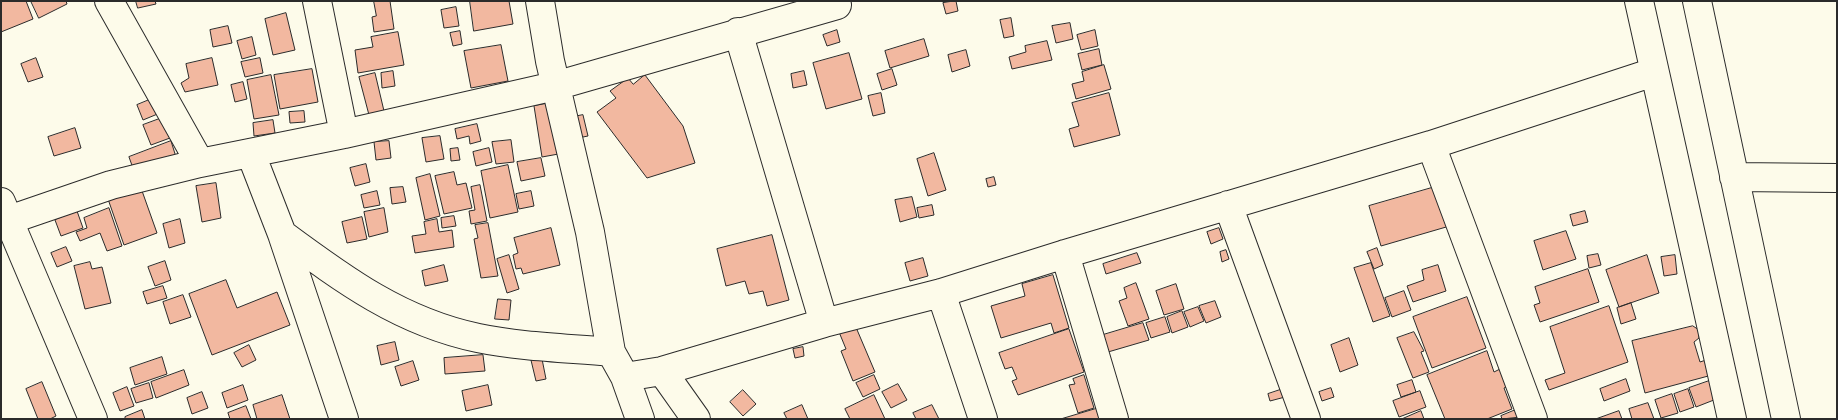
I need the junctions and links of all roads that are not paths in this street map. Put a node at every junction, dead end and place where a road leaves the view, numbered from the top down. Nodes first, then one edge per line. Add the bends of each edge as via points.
1 (109, 1) edge
2 (317, 1) edge
3 (540, 1) edge
4 (1639, 1) edge
5 (1697, 1) edge
6 (837, 5) dead end
7 (738, 32) junction
8 (1654, 72) junction
9 (556, 86) junction
10 (344, 134) junction
11 (1431, 145) junction
12 (251, 154) junction
13 (200, 163) junction
14 (1734, 177) junction
15 (1837, 178) edge
16 (1228, 205) junction
17 (5, 211) edge
18 (282, 234) junction
19 (1065, 254) junction
20 (941, 293) junction
21 (824, 322) junction
22 (611, 352) junction
23 (662, 372) junction
24 (625, 377) junction
25 (93, 419) edge
26 (344, 419) edge
27 (640, 419) edge
28 (696, 419) edge
29 (984, 419) edge
30 (1114, 419) edge
31 (1306, 419) edge
32 (1533, 419) edge
33 (1732, 419) edge
34 (1786, 419) edge

1 - 13 street
2 - 10 street
3 - 9 street
4 - 8 street
5 - 14 street
6 - 7 street
7 - 9 street
7 - 21 street
8 - 11 street
8 - 33 street
9 - 10 street
9 - 22 street via 590,232
10 - 12 street
11 - 16 street
11 - 32 street
12 - 13 street
12 - 18 street
13 - 17 street
14 - 15 street
14 - 34 street
16 - 19 street
16 - 31 street
17 - 25 street
18 - 22 street via 348,283 414,318 455,333 503,342
18 - 26 street
19 - 20 street
19 - 30 street
20 - 21 street
20 - 29 street
21 - 23 street
22 - 24 street
23 - 24 street
23 - 28 street
24 - 27 street

